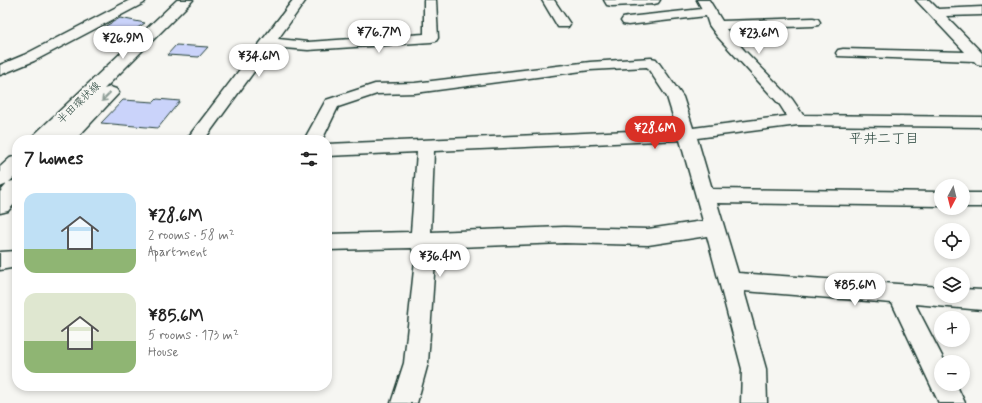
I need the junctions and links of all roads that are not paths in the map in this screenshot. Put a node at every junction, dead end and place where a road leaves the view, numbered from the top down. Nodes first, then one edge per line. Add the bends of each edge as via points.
1 (140, 0) edge
2 (186, 0) edge
3 (203, 0) edge
4 (300, 0) edge
5 (430, 0) edge
6 (548, 0) edge
7 (610, 0) edge
8 (654, 0) edge
9 (922, 0) edge
10 (982, 11) edge
11 (710, 12) edge
12 (935, 13) junction
13 (628, 21) dead end
14 (813, 22) dead end
15 (563, 24) dead end
16 (268, 43) junction
17 (843, 53) dead end
18 (981, 58) edge
19 (0, 71) edge
20 (798, 120) junction
21 (982, 122) edge
22 (687, 134) junction
23 (46, 135) edge
24 (69, 135) edge
25 (199, 135) edge
26 (316, 135) edge
27 (426, 146) junction
28 (332, 150) edge
29 (12, 168) edge
30 (0, 179) edge
31 (12, 193) edge
32 (705, 196) junction
33 (934, 199) edge
34 (970, 200) edge
35 (982, 200) edge
36 (0, 205) edge
37 (713, 227) junction
38 (421, 240) junction
39 (332, 242) edge
40 (12, 259) edge
41 (0, 261) edge
42 (730, 281) junction
43 (899, 294) junction
44 (982, 300) edge
45 (934, 366) edge
46 (946, 391) edge
47 (404, 403) edge
48 (754, 403) edge
49 (952, 403) edge

1 - 19 street
2 - 23 main road, 半田環状線
3 -> 24 main road, 半田環状線
4 - 16 street
5 - 16 street via 431,38 308,46
6 - 15 street
7 - 8 street
9 - 12 street
10 - 12 street
11 - 13 street
11 - 14 street
11 - 20 street via 738,53 786,102
12 - 18 street
16 - 25 street
17 - 18 street
20 - 21 street
20 - 22 street
22 - 26 street via 675,98 652,62 590,66 415,88 375,89 332,104
22 - 27 street
22 - 32 street
27 - 28 street
27 - 38 street
29 - 30 main road
31 - 36 main road
32 - 33 street
32 - 37 street
34 - 35 street
37 - 38 street via 648,237 564,235
37 - 42 street
38 - 39 street
38 - 47 street via 425,260 416,363
40 - 41 street
42 - 43 street
42 - 48 street via 754,369
43 - 44 street
43 - 45 street
46 - 49 street

